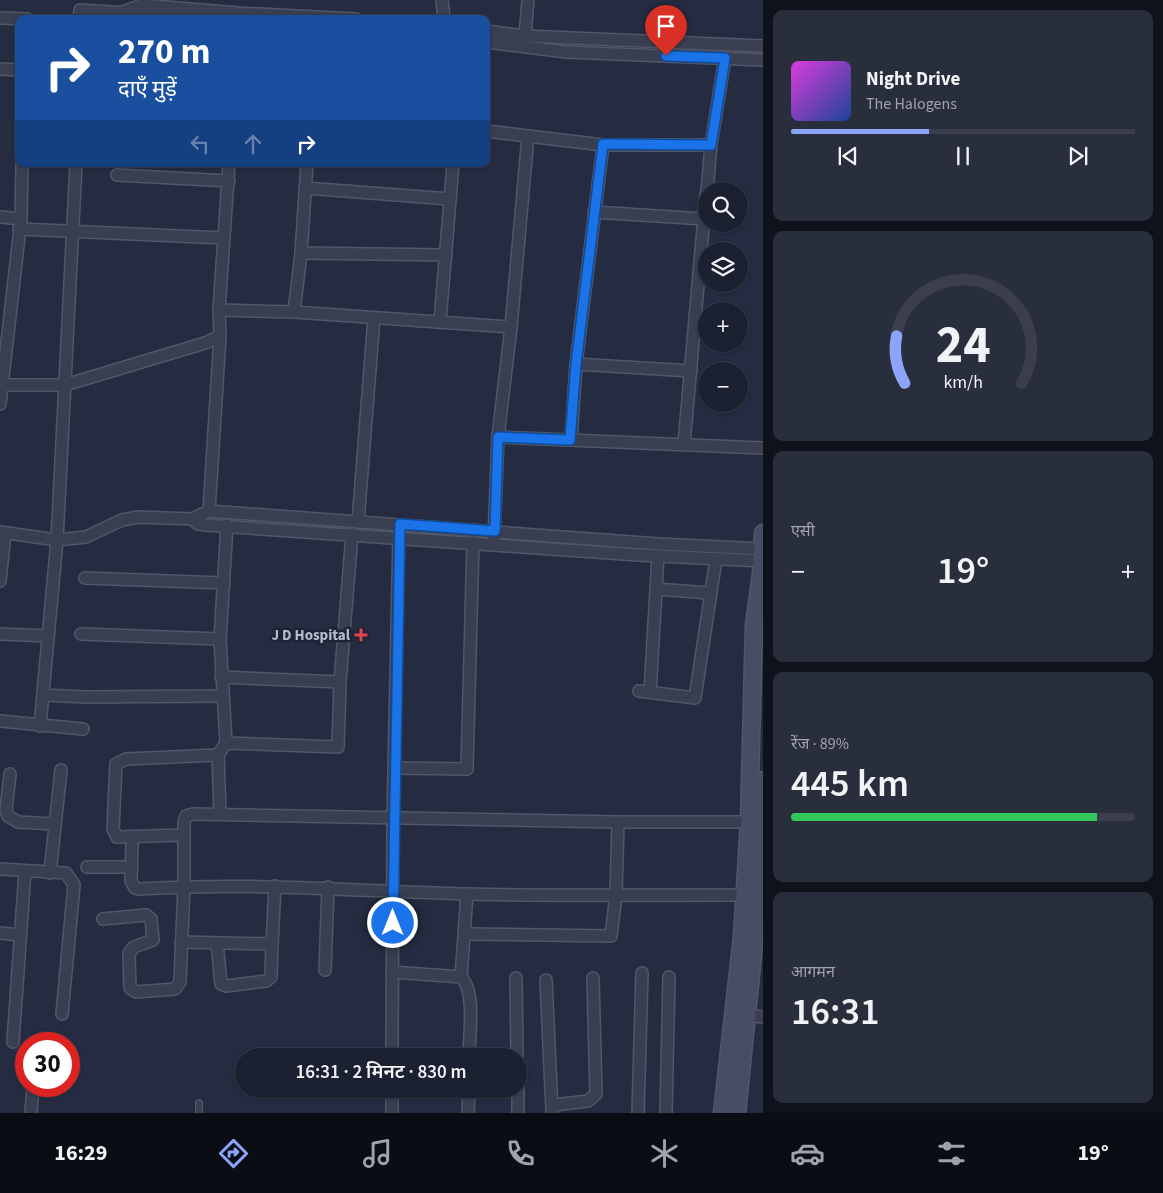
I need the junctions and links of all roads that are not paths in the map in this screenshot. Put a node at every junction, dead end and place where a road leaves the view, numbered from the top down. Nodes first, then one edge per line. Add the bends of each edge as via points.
1 (442, 0) edge
2 (528, 0) edge
3 (141, 6) edge
4 (80, 10) edge
5 (189, 15) edge
6 (277, 15) edge
7 (444, 15) edge
8 (0, 18) edge
9 (15, 19) edge
10 (490, 32) edge
11 (525, 36) junction
12 (490, 42) edge
13 (763, 46) edge
14 (725, 58) junction
15 (763, 60) edge
16 (0, 69) edge
17 (15, 70) edge
18 (490, 131) edge
19 (528, 136) junction
20 (603, 144) junction
21 (711, 145) junction
22 (22, 167) edge
23 (76, 167) edge
24 (229, 167) edge
25 (307, 167) edge
26 (453, 167) edge
27 (117, 175) dead end
28 (229, 181) junction
29 (707, 182) edge
30 (306, 188) junction
31 (450, 199) junction
32 (594, 212) junction
33 (0, 217) edge
34 (698, 218) edge
35 (20, 224) junction
36 (73, 232) junction
37 (703, 232) edge
38 (224, 238) junction
39 (301, 253) junction
40 (446, 255) junction
41 (219, 310) junction
42 (294, 312) junction
43 (374, 318) junction
44 (440, 321) junction
45 (511, 327) junction
46 (220, 336) junction
47 (576, 364) junction
48 (690, 371) junction
49 (1, 385) edge
50 (65, 385) junction
51 (0, 404) edge
52 (498, 437) junction
53 (570, 440) junction
54 (684, 444) junction
55 (763, 448) edge
56 (209, 511) junction
57 (192, 519) junction
58 (358, 522) junction
59 (400, 524) junction
60 (227, 525) junction
61 (495, 531) junction
62 (2, 533) edge
63 (352, 534) junction
64 (398, 538) junction
65 (57, 540) junction
66 (473, 542) junction
67 (494, 544) junction
68 (763, 550) edge
69 (658, 556) junction
70 (716, 559) junction
71 (85, 578) dead end
72 (0, 581) edge
73 (224, 583) junction
74 (656, 589) junction
75 (709, 594) junction
76 (0, 634) edge
77 (81, 634) dead end
78 (48, 636) junction
79 (220, 639) junction
80 (221, 677) junction
81 (340, 682) junction
82 (43, 695) junction
83 (222, 696) junction
84 (0, 721) edge
85 (40, 726) junction
86 (84, 729) dead end
87 (226, 743) junction
88 (218, 755) junction
89 (394, 768) junction
90 (61, 770) dead end
91 (10, 774) dead end
92 (763, 780) edge
93 (220, 813) junction
94 (393, 818) junction
95 (618, 822) junction
96 (749, 822) junction
97 (55, 824) junction
98 (184, 835) junction
99 (132, 844) dead end
100 (132, 866) junction
101 (87, 867) dead end
102 (0, 869) edge
103 (24, 871) junction
104 (50, 873) junction
105 (184, 886) junction
106 (275, 886) junction
107 (328, 887) junction
108 (393, 890) junction
109 (467, 894) junction
110 (616, 894) junction
111 (743, 895) junction
112 (103, 919) dead end
113 (0, 933) edge
114 (466, 934) junction
115 (20, 935) junction
116 (181, 942) junction
117 (217, 943) junction
118 (272, 944) junction
119 (758, 956) edge
120 (325, 970) dead end
121 (392, 972) junction
122 (642, 973) dead end
123 (461, 977) junction
124 (669, 977) dead end
125 (516, 978) dead end
126 (593, 978) dead end
127 (546, 980) dead end
128 (62, 1014) dead end
129 (755, 1016) edge
130 (13, 1042) dead end
131 (392, 1048) edge
132 (469, 1048) edge
133 (517, 1048) edge
134 (32, 1097) edge
135 (392, 1098) edge
136 (469, 1098) edge
137 (518, 1098) edge
138 (199, 1103) dead end
139 (553, 1109) edge
140 (31, 1113) edge
141 (199, 1113) edge
142 (392, 1113) edge
143 (468, 1113) edge
144 (518, 1113) edge
145 (638, 1113) edge
146 (666, 1113) edge
147 (722, 1113) edge
148 (738, 1113) edge

1 - 7 street
2 - 11 street
3 - 4 street via 125,11
3 - 5 street
3 - 6 street
8 - 9 street
10 - 11 street
11 - 13 street
12 - 14 street via 566,52
14 - 15 street
14 - 21 street
16 - 17 street
18 - 19 street
19 - 20 street
19 - 45 street
20 - 21 street
20 - 32 street
21 - 29 street
22 - 35 street
23 - 36 street
24 - 28 street
25 - 30 street
26 - 31 street
27 - 28 street
28 - 38 street
30 - 31 street
30 - 39 street
31 - 40 street
32 - 34 street
32 - 47 street
33 - 35 street
35 - 36 street
35 - 49 street
36 - 38 street
36 - 50 street
37 - 48 street
38 - 41 street
39 - 40 street
39 - 42 street
40 - 44 street
41 - 42 street
41 - 46 street
42 - 43 street
43 - 44 street
43 - 58 street
44 - 45 street
45 - 52 street
46 - 50 street
46 - 56 street
47 - 48 street
47 - 53 street
48 - 54 street
49 - 50 street
49 - 51 street
50 - 65 street
52 - 53 street
52 - 61 street
53 - 54 street
54 - 55 street
56 - 57 street
56 - 58 street
57 - 60 street via 198,524
57 - 65 street via 138,517 122,520 86,538
58 - 59 street
59 - 61 street
59 - 64 street
60 - 63 street
60 - 73 street
61 - 67 street
61 - 68 street
62 - 65 street
62 - 72 street
63 - 64 street
63 - 81 street
64 - 66 street
64 - 89 street
65 - 78 street
66 - 67 street
66 - 89 street via 467,769
67 - 69 street
68 - 70 street
68 - 96 street via 754,625
69 - 70 street
69 - 74 street
70 - 75 street
71 - 73 street
73 - 79 street
74 - 75 street
74 - 75 street via 644,692 696,698
76 - 78 street
77 - 79 street
78 - 82 street
79 - 80 street
80 - 81 street
80 - 83 street
81 - 87 street via 338,747
82 - 83 street
82 - 85 street
83 - 87 street
84 - 85 street
85 - 86 street
87 - 88 street
88 - 93 street
88 - 98 street via 126,759 116,764 113,829 117,837
89 - 94 street
90 - 97 street
91 - 97 street via 8,816 18,822
92 - 119 street
93 - 94 street
93 - 98 street via 186,816
94 - 95 street
94 - 108 street
95 - 96 street
95 - 110 street
96 - 111 street
97 - 104 street
98 - 105 street
99 - 100 street
100 - 101 street
100 - 105 street via 131,881 135,888
102 - 103 street
103 - 104 street
103 - 115 street
104 - 128 street via 66,873 74,885
105 - 106 street
105 - 116 street
106 - 107 street
106 - 118 street
107 - 108 street
107 - 120 street
108 - 109 street
108 - 121 street
109 - 110 street
109 - 114 street
110 - 111 street
110 - 114 street via 611,936
111 - 147 street via 742,937
112 - 116 street via 146,916 151,919 153,940 134,947 129,953 129,985 136,992 175,989 180,982
113 - 115 street
114 - 123 street
115 - 130 street
116 - 117 street
117 - 118 street
117 - 118 street via 219,977 221,984 226,986 266,981 271,977
119 - 129 street
121 - 123 street
121 - 131 street
122 - 145 street
123 - 132 street via 470,991
124 - 146 street
125 - 133 street
126 - 139 street via 596,1094 588,1101
127 - 139 street
129 - 148 street
134 - 140 street
135 - 142 street
136 - 143 street
137 - 144 street
138 - 141 lane

